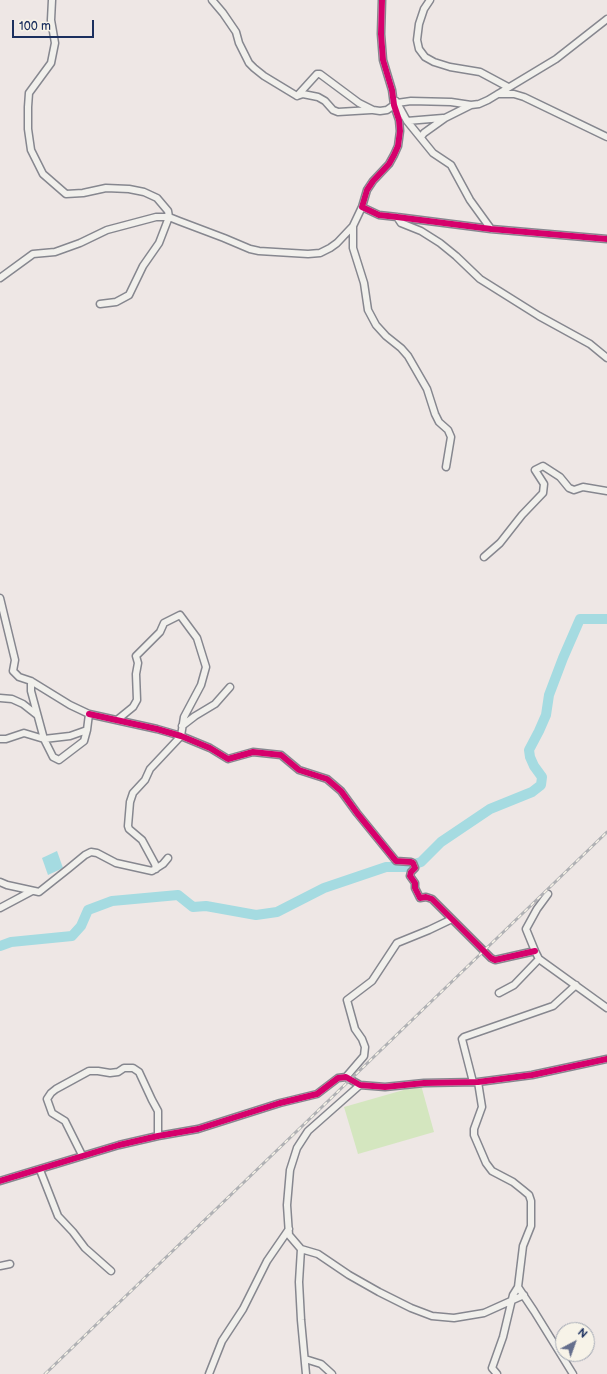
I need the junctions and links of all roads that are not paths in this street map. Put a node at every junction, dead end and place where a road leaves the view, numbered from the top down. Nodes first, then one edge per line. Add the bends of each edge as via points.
1 (52, 0) edge
2 (212, 0) edge
3 (382, 0) edge
4 (430, 0) edge
5 (607, 19) edge
6 (508, 87) junction
7 (497, 94) junction
8 (297, 96) junction
9 (396, 104) junction
10 (471, 105) junction
11 (373, 110) junction
12 (445, 118) junction
13 (408, 121) junction
14 (421, 137) junction
15 (607, 137) edge
16 (362, 207) junction
17 (397, 217) junction
18 (169, 218) junction
19 (353, 226) junction
20 (491, 229) junction
21 (607, 239) edge
22 (0, 278) edge
23 (100, 304) dead end
24 (607, 358) edge
25 (446, 467) dead end
26 (607, 491) edge
27 (484, 557) dead end
28 (0, 598) edge
29 (31, 682) junction
30 (230, 687) dead end
31 (0, 698) edge
32 (89, 714) junction
33 (38, 716) junction
34 (117, 720) junction
35 (182, 726) junction
36 (87, 730) junction
37 (181, 736) junction
38 (0, 739) edge
39 (44, 739) junction
40 (168, 858) dead end
41 (156, 869) junction
42 (0, 882) edge
43 (32, 891) junction
44 (548, 894) dead end
45 (0, 908) edge
46 (452, 918) junction
47 (535, 951) junction
48 (539, 959) junction
49 (576, 984) junction
50 (499, 993) dead end
51 (607, 1008) edge
52 (607, 1059) edge
53 (346, 1077) junction
54 (475, 1082) junction
55 (360, 1085) junction
56 (158, 1136) junction
57 (82, 1155) junction
58 (40, 1170) junction
59 (0, 1181) edge
60 (289, 1229) junction
61 (301, 1250) junction
62 (10, 1264) dead end
63 (0, 1266) edge
64 (112, 1271) dead end
65 (518, 1287) junction
66 (524, 1295) junction
67 (512, 1300) junction
68 (305, 1359) junction
69 (209, 1374) edge
70 (306, 1374) edge
71 (332, 1374) edge
72 (496, 1374) edge
73 (573, 1374) edge

1 - 18 street via 51,20 55,43 51,63 29,93 28,129 31,150 44,174 66,194 106,188 144,192 157,198 168,211
2 - 8 street via 236,32 249,63 264,76
3 - 9 street via 383,60
4 - 6 street via 419,24 417,40 419,49 425,57 450,67 480,72
5 - 6 street via 556,59
6 - 7 street
7 - 10 street via 479,104
7 - 15 street via 524,97
8 - 11 street via 303,94 318,97 338,112
8 - 11 street via 314,75 320,74 353,99
9 - 10 street via 421,100
9 - 11 street via 387,110
9 - 13 street
9 - 16 street via 400,131 398,146 389,164 367,190
10 - 12 street
12 - 13 street
12 - 14 street
13 - 14 street
14 - 20 street via 433,153 451,165 470,200
16 - 17 street via 379,215
16 - 19 street
17 - 20 street
17 - 24 street via 401,223 421,231 440,243 480,279 590,344
18 - 19 street via 250,249 308,254 320,252 337,244
18 - 22 street via 140,220 107,230 55,252 33,254
18 - 23 street via 129,295 116,302
19 - 25 street via 353,248 364,283 368,310 376,325 408,356 427,389 439,422 448,430 451,437
20 - 21 street
26 - 27 street via 583,487 574,490 543,466 534,470 544,484 544,493 500,543
28 - 29 street via 15,660 14,671 19,677
29 - 32 street
29 - 33 street
30 - 35 street via 215,704
31 - 33 street via 12,699
32 - 34 street
32 - 36 street
33 - 39 street
34 - 35 street via 133,707 137,700 136,656 160,632 164,623 180,615 197,638 206,667 201,685
34 - 37 street
35 - 37 street
36 - 39 street via 70,736
36 - 39 street via 84,741 58,760 53,757
37 - 41 street via 150,769 145,780 133,793 130,802 129,829 142,840
37 - 46 street via 228,759 253,752 281,755 299,770 327,779 341,791 395,860 411,862 414,865 410,876 420,898 432,899
38 - 39 street via 24,733
40 - 41 street
41 - 43 street via 152,871 116,863 91,852 39,892
42 - 43 street
43 - 45 street
44 - 47 street via 526,930
46 - 47 street via 495,960
46 - 53 street via 397,943 372,981 347,1000 355,1029 362,1039 364,1056
47 - 48 street
48 - 49 street
48 - 50 street via 514,985
49 - 51 street
49 - 54 street via 553,1006 464,1037 462,1039
52 - 54 street via 532,1075
53 - 55 street
53 - 56 street via 338,1078 317,1094 198,1129
54 - 55 street via 385,1087
54 - 65 street via 482,1107 474,1135 486,1163 492,1171 513,1182 529,1195 531,1201 531,1226 523,1246
55 - 60 street via 308,1131 297,1148 290,1170 287,1205
56 - 57 street
56 - 57 street via 158,1111 139,1072 133,1068 110,1073 89,1071 56,1089 47,1099 52,1113 66,1121
57 - 58 street
58 - 59 street
58 - 64 street via 58,1216 84,1248
60 - 61 street via 289,1235
60 - 69 street via 267,1261 243,1309 222,1341
61 - 67 street via 318,1254 379,1292 432,1316 454,1318 484,1313
61 - 68 street via 299,1282
62 - 63 street
65 - 66 street
65 - 67 street
66 - 67 street
66 - 73 street
67 - 72 street via 492,1368
68 - 70 street
68 - 71 street via 321,1364

